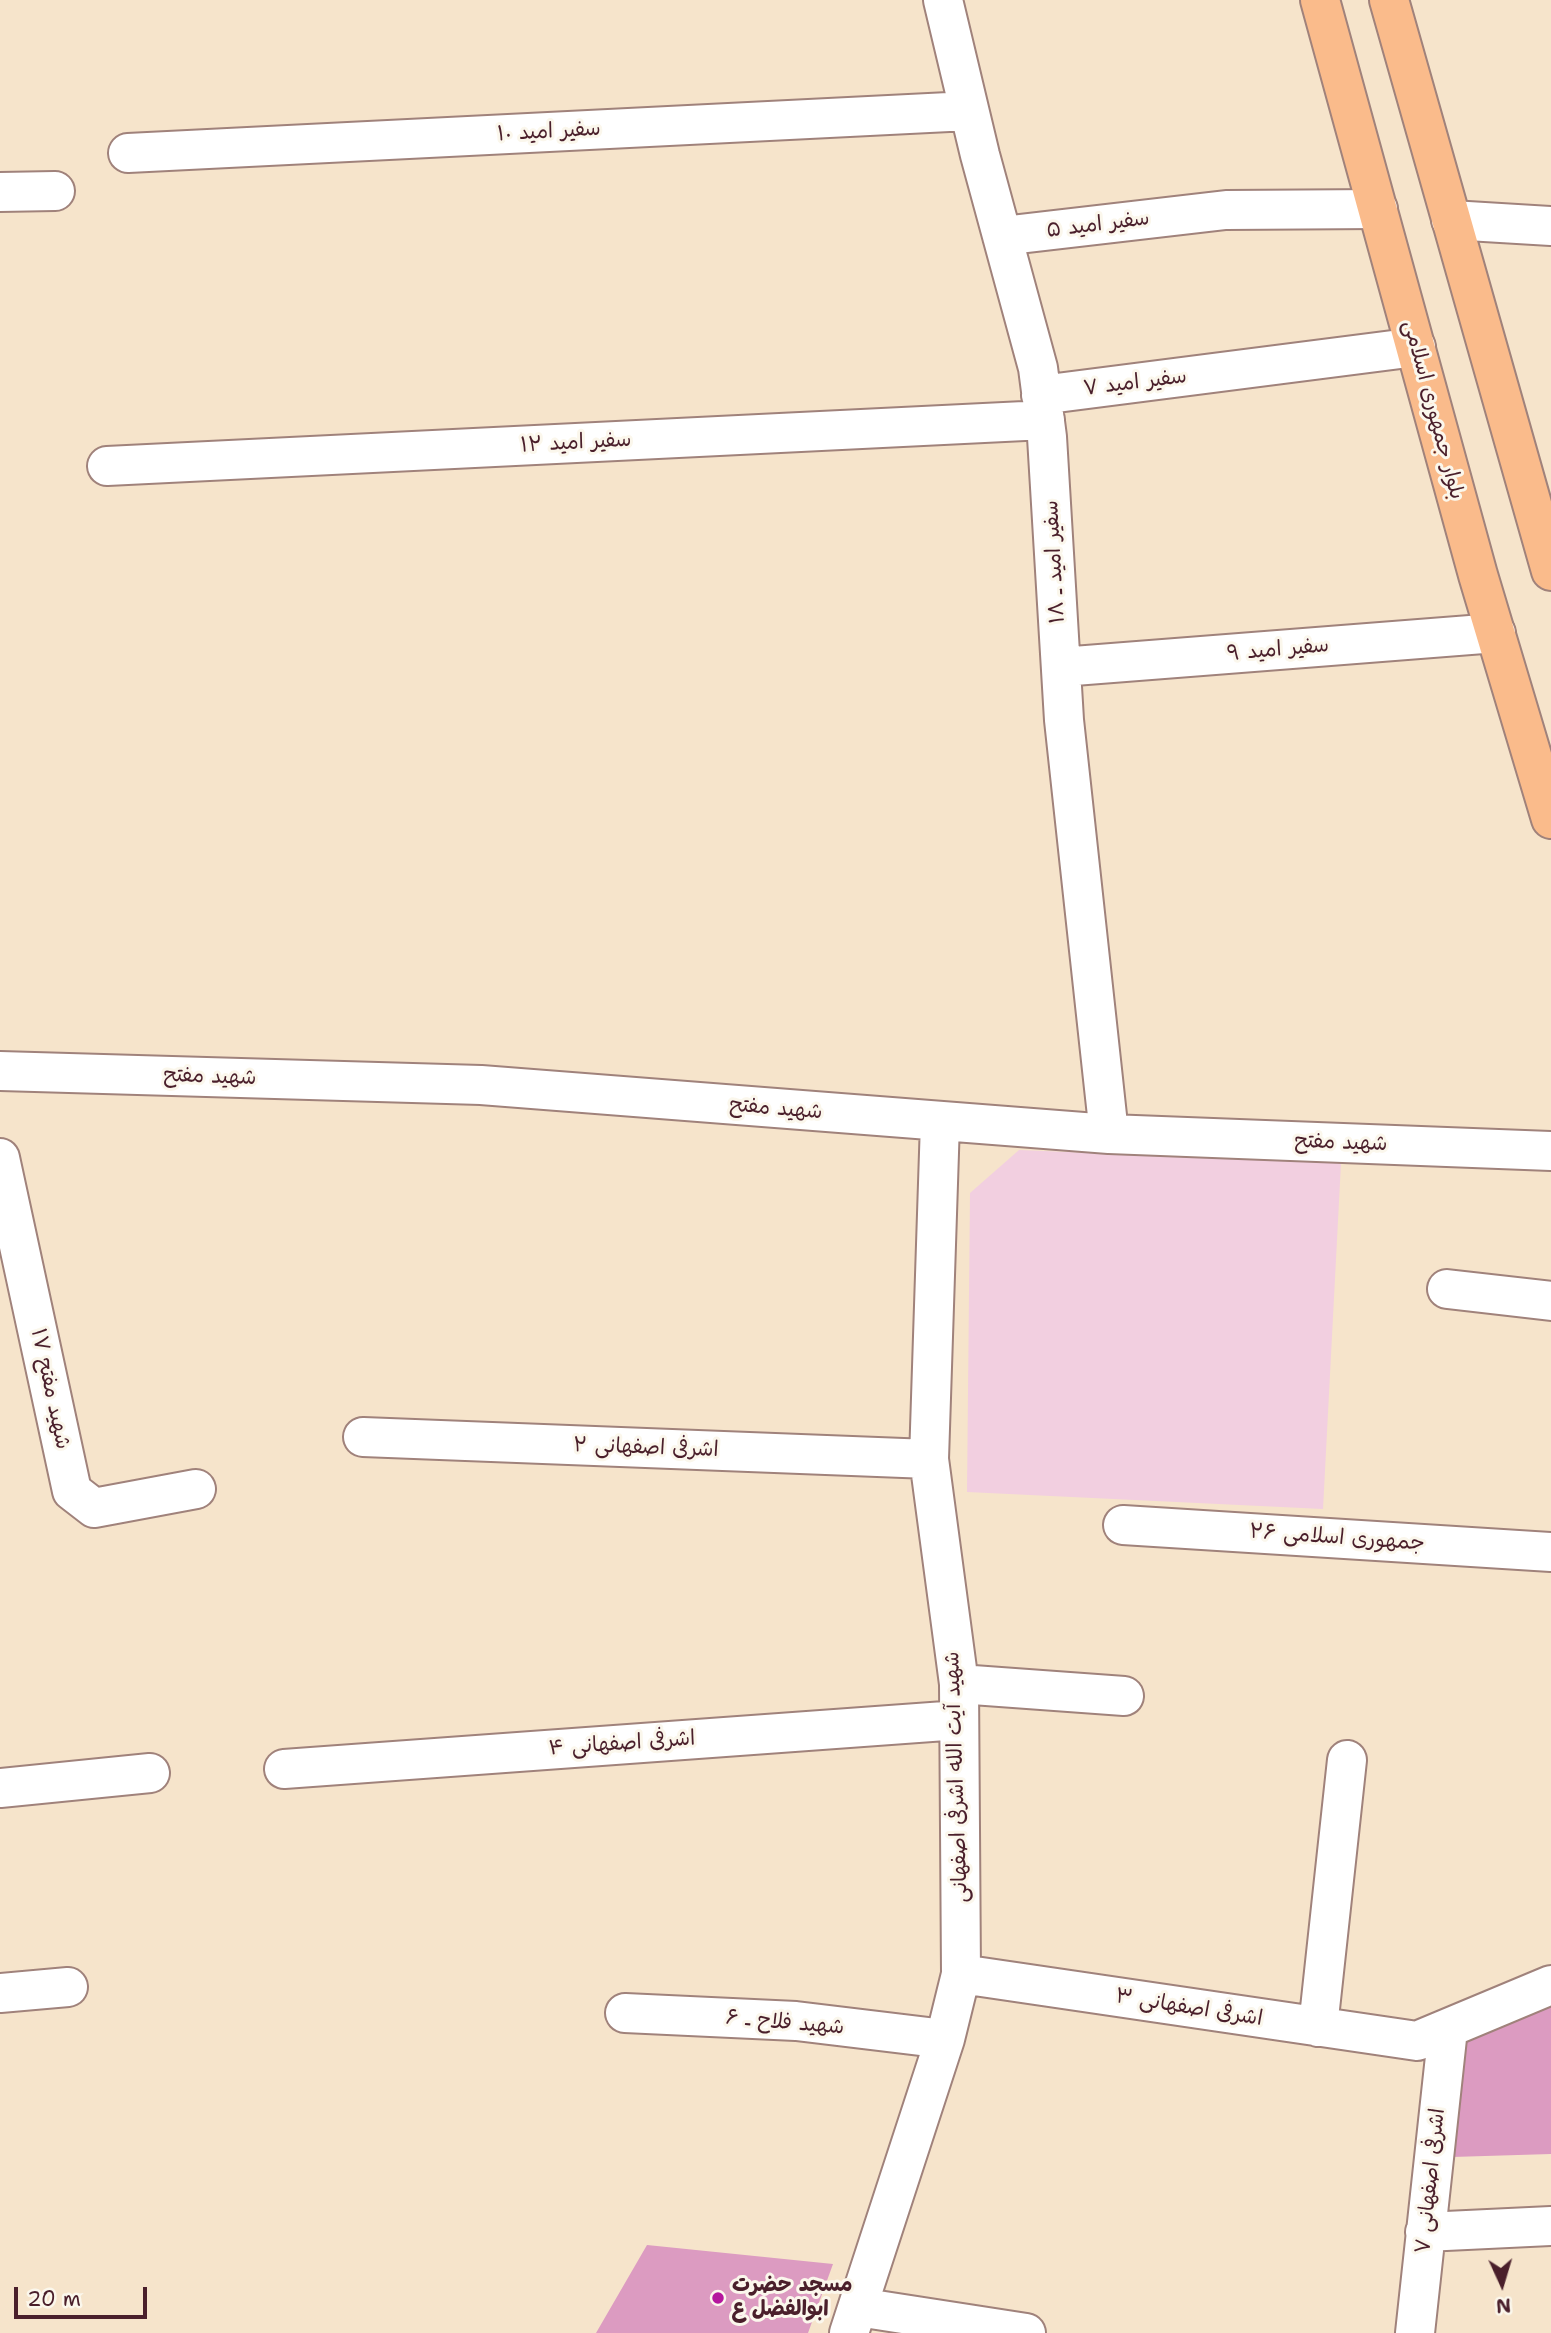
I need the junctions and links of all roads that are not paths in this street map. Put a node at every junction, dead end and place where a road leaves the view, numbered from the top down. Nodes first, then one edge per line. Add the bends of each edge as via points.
1 (943, 0) edge
2 (1320, 0) edge
3 (1389, 0) edge
4 (969, 111) junction
5 (128, 153) dead end
6 (55, 191) dead end
7 (0, 192) edge
8 (1378, 209) junction
9 (1451, 220) junction
10 (1551, 226) edge
11 (1002, 236) junction
12 (1416, 346) junction
13 (1043, 408) junction
14 (107, 466) dead end
15 (1551, 570) edge
16 (1496, 633) junction
17 (1061, 667) junction
18 (1551, 819) edge
19 (0, 1070) edge
20 (940, 1122) junction
21 (1109, 1134) junction
22 (1551, 1152) edge
23 (0, 1158) edge
24 (1447, 1289) dead end
25 (1551, 1301) edge
26 (363, 1437) dead end
27 (929, 1459) junction
28 (196, 1489) dead end
29 (1123, 1525) dead end
30 (1551, 1552) edge
31 (1124, 1696) dead end
32 (959, 1702) junction
33 (1347, 1760) dead end
34 (284, 1769) dead end
35 (150, 1773) dead end
36 (0, 1788) edge
37 (961, 1974) junction
38 (1551, 1985) edge
39 (68, 1987) dead end
40 (0, 1993) edge
41 (625, 2013) dead end
42 (1318, 2028) junction
43 (1433, 2035) junction
44 (945, 2039) junction
45 (1551, 2226) edge
46 (1425, 2232) junction
47 (853, 2320) edge
48 (1026, 2333) edge
49 (1415, 2333) edge

1 - 4 street, سفیر امید ـ ۱۸
2 - 8 main road, بلوار جمهوری اسلامی
3 - 9 main road
4 - 5 street, سفیر امید ۱۰
4 - 11 street, سفیر امید ـ ۱۸
6 - 7 street
8 - 11 street, سفیر امید ۵ via 1226,210
8 - 12 main road, بلوار جمهوری اسلامی
9 - 10 street
9 - 15 main road
11 - 13 street, سفیر امید ـ ۱۸ via 1038,368
12 - 13 street, سفیر امید ۷ via 1229,371
12 - 16 main road, بلوار جمهوری اسلامی
13 - 14 street, سفیر امید ۱۲
13 - 17 street, سفیر امید ـ ۱۸
16 - 17 street, سفیر امید ۹
16 - 18 main road, بلوار جمهوری اسلامی
17 - 21 street, سفیر امید ـ ۱۸
19 - 20 street, شهید مفتح via 481,1085
20 - 21 street, شهید مفتح
20 - 27 street, شهید آیت الله اشرفی اصفهانی
21 - 22 street, شهید مفتح
23 - 28 street, شهید مفتح ۱۷ via 72,1491 94,1508
24 - 25 street
26 - 27 street, اشرفی اصفهانی ۲
27 - 32 street, شهید آیت الله اشرفی اصفهانی
29 - 30 street, جمهوری اسلامی ۲۶
31 - 32 street, اشرفی اصفهانی ۴
32 - 34 street, اشرفی اصفهانی ۴
32 - 37 street, شهید آیت الله اشرفی اصفهانی
33 - 42 street
35 - 36 street
37 - 42 street, اشرفی اصفهانی ۳
37 - 44 street, شهید آیت الله اشرفی اصفهانی
38 - 43 street
39 - 40 street
41 - 44 street, شهید فلاح ـ ۶ via 796,2021
42 - 43 street, اشرفی اصفهانی ۳
43 - 46 street, اشرفی اصفهانی ۷
44 - 47 street, شهید آیت الله اشرفی اصفهانی
45 - 46 street
46 - 49 street, اشرفی اصفهانی ۷
47 - 48 street

